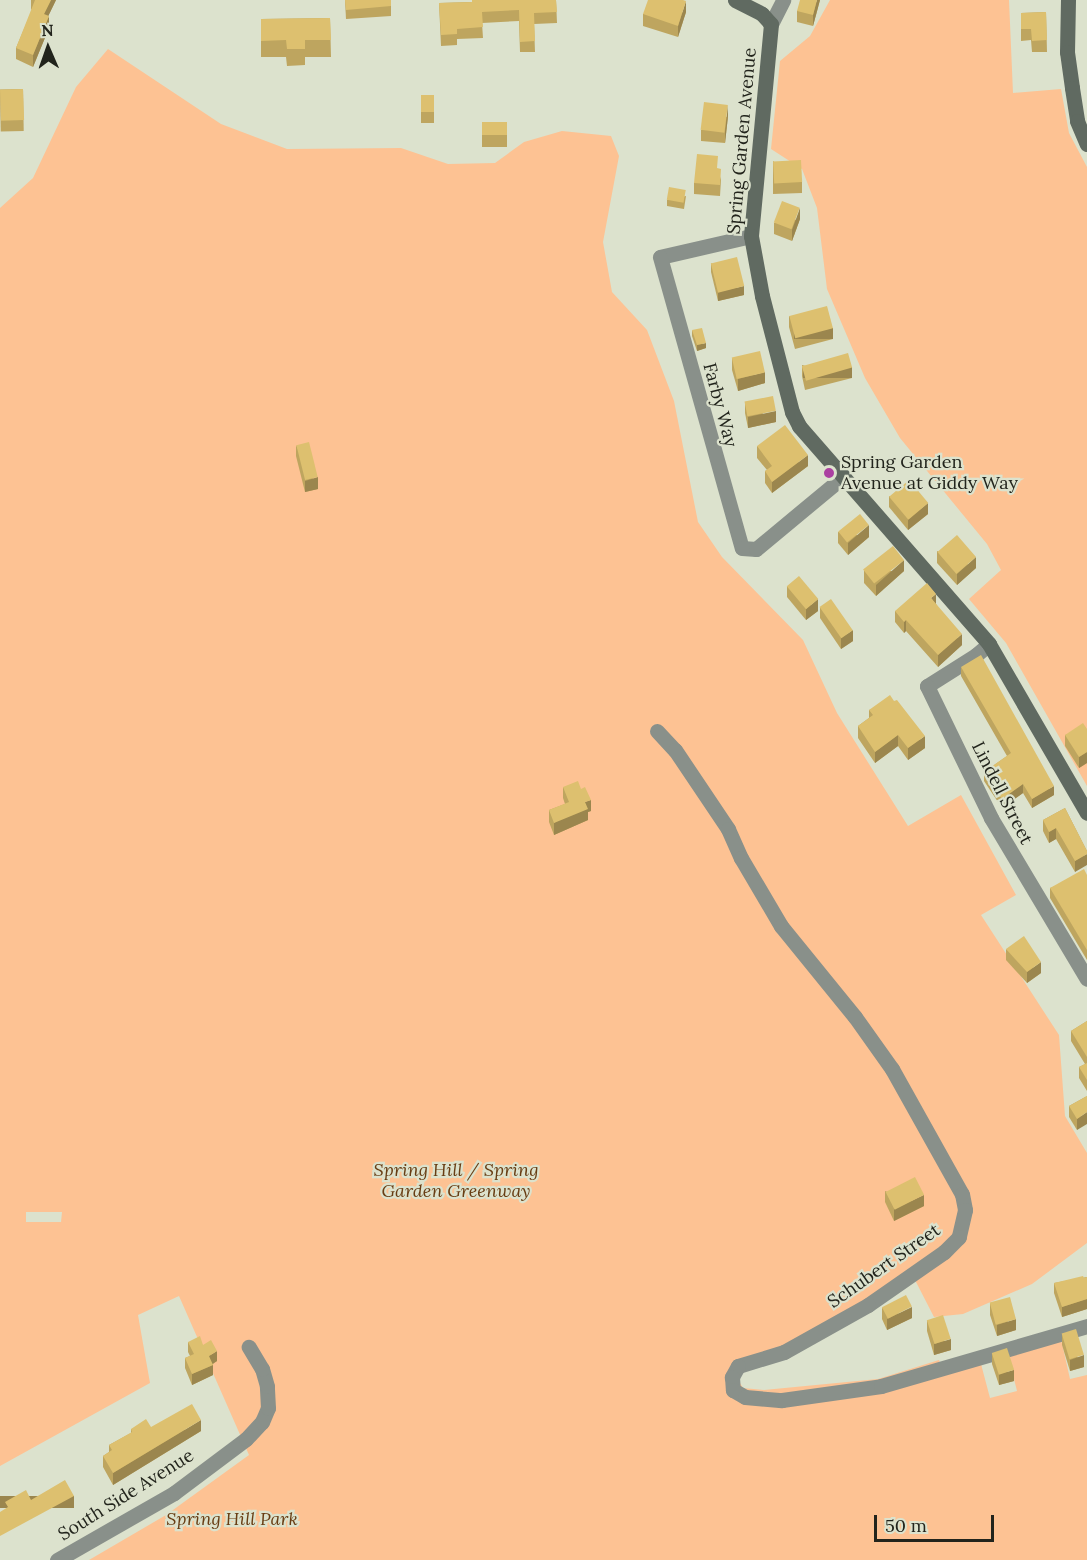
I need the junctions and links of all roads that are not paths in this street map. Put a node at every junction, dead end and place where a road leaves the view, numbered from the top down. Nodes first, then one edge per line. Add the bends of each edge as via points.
1 (735, 0) edge
2 (783, 0) edge
3 (1068, 0) edge
4 (771, 24) junction
5 (1087, 144) edge
6 (751, 236) junction
7 (844, 476) junction
8 (989, 644) junction
9 (657, 731) dead end
10 (1087, 813) edge
11 (1087, 979) edge
12 (1087, 1326) edge
13 (249, 1347) dead end
14 (57, 1560) edge

1 - 4 street, Spring Garden Avenue via 762,14
2 - 4 street
3 - 5 street via 1067,52 1077,121
4 - 6 street, Spring Garden Avenue
6 - 7 street, Spring Garden Avenue via 792,412 799,426
6 - 7 street, Farby Way via 660,257 742,548 756,549
7 - 8 street, Spring Garden Avenue
8 - 10 street, Spring Garden Avenue
8 - 11 street, Lindell Street via 927,686 991,818
9 - 12 street, Schubert Street via 675,750 728,829 781,926 892,1069 962,1194 965,1209 959,1237 944,1252 867,1305 784,1352 738,1366 732,1377 733,1390 745,1397 782,1400 881,1386
13 - 14 street, South Side Avenue via 262,1369 268,1408 246,1440 174,1493

